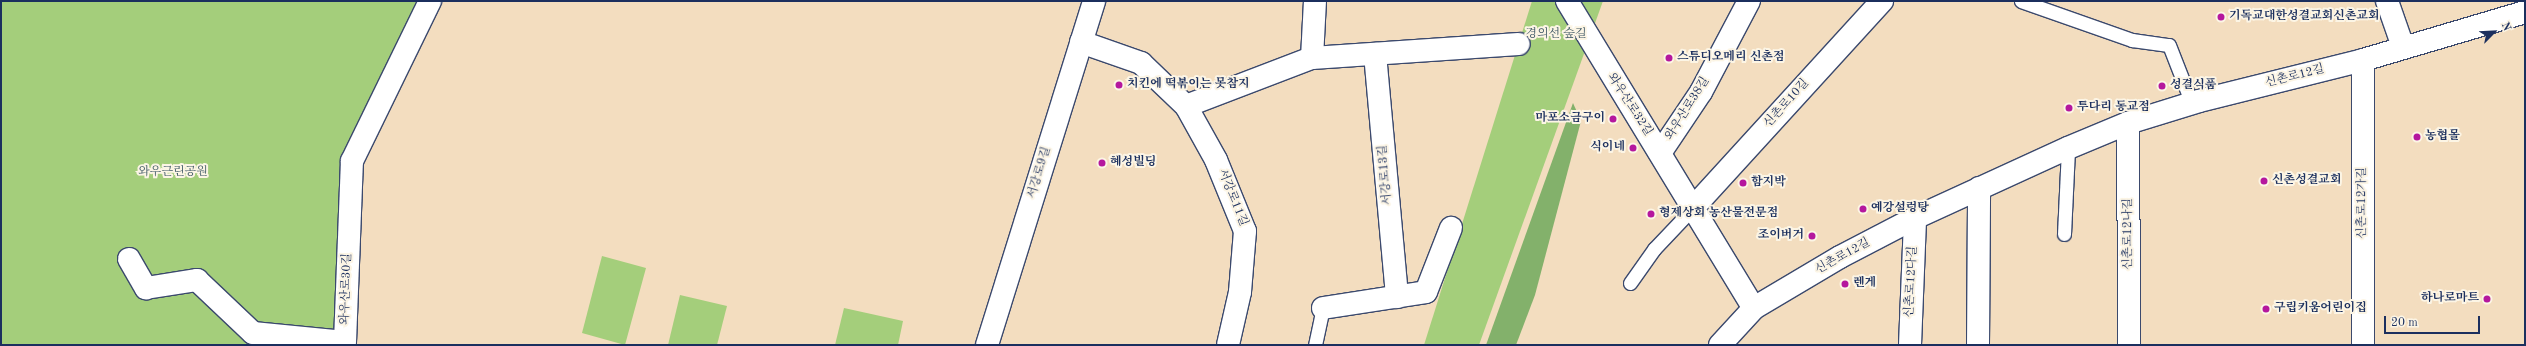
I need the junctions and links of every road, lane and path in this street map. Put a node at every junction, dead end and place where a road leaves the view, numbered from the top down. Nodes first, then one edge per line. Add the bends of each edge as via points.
1 (430, 1) edge
2 (1094, 1) edge
3 (1315, 1) edge
4 (1567, 1) edge
5 (1749, 1) edge
6 (1882, 1) edge
7 (2021, 1) edge
8 (2387, 1) edge
9 (2525, 12) edge
10 (1081, 42) junction
11 (1518, 44) dead end
12 (2403, 47) junction
13 (1375, 54) junction
14 (1312, 58) junction
15 (2363, 60) junction
16 (2192, 104) junction
17 (1186, 106) junction
18 (2128, 123) junction
19 (2068, 148) junction
20 (1660, 153) junction
21 (1978, 188) junction
22 (1692, 209) junction
23 (1915, 218) junction
24 (1451, 228) dead end
25 (2064, 234) dead end
26 (129, 259) dead end
27 (1630, 283) dead end
28 (1398, 297) junction
29 (1323, 308) joint
30 (1754, 308) junction
31 (987, 345) edge
32 (1228, 345) edge
33 (1315, 345) edge
34 (1720, 345) edge
35 (1910, 345) edge
36 (1978, 345) edge
37 (2129, 345) edge
38 (2362, 345) edge

1 - 26 street, 와우산로30길 via 352,161 344,342 253,333 197,280 146,288
2 - 10 street, 서강로9길
3 - 14 street
4 - 20 street, 와우산로32길 via 1611,77
5 - 20 street, 와우산로38길 via 1701,92
6 - 22 street, 신촌로10길
7 - 16 lane via 2132,40 2169,45
8 - 12 street
9 - 12 street, 신촌로12길
10 - 17 street, 서강로11길 via 1141,63
10 - 31 street, 서강로9길
11 - 13 street
12 - 15 street, 신촌로12길
13 - 14 street
13 - 28 street, 서강로13길
14 - 17 street
15 - 16 street, 신촌로12길
15 - 38 street, 신촌로12가길
16 - 18 street, 신촌로12길
17 - 32 street, 서강로11길 via 1216,160 1245,231 1240,292
18 - 19 street, 신촌로12길
18 - 37 street, 신촌로12나길
19 - 21 street, 신촌로12길
19 - 25 lane
20 - 22 street, 와우산로32길
21 - 23 street, 신촌로12길
21 - 36 street
22 - 27 lane via 1654,249
22 - 30 street, 와우산로32길
23 - 30 street, 신촌로12길
23 - 35 street, 신촌로12다길
24 - 28 street via 1426,292
28 - 29 street
29 - 33 lane
30 - 34 street, 신촌로12길

